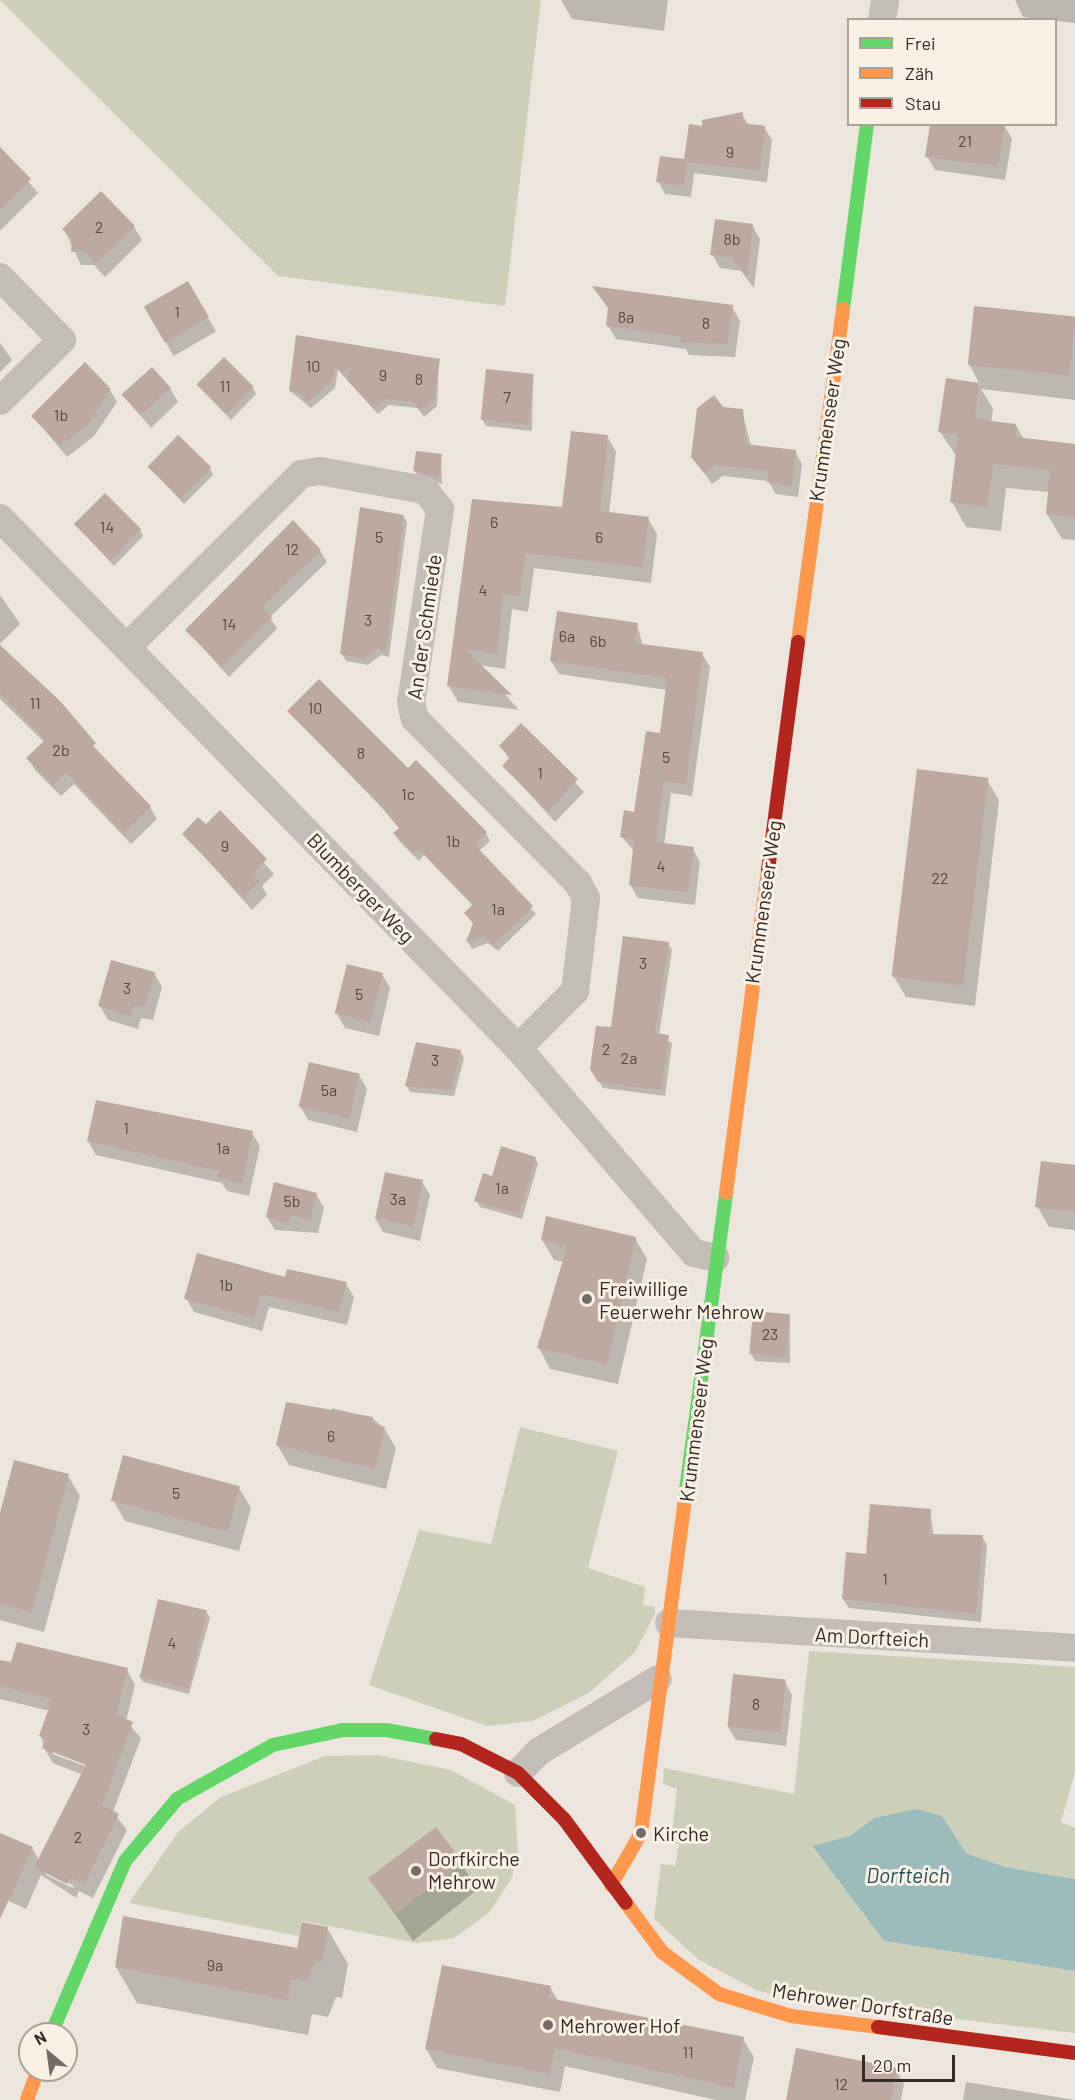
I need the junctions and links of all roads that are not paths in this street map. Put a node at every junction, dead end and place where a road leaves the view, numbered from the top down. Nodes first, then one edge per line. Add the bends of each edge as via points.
1 (885, 0) edge
2 (882, 18) edge
3 (867, 126) edge
4 (0, 277) edge
5 (0, 401) edge
6 (0, 518) edge
7 (127, 648) junction
8 (518, 1048) junction
9 (715, 1258) junction
10 (669, 1623) junction
11 (1075, 1648) edge
12 (658, 1679) junction
13 (518, 1773) junction
14 (610, 1885) junction
15 (56, 2022) edge
16 (1075, 2053) edge
17 (34, 2082) edge
18 (27, 2100) edge

1 - 2 street
3 - 9 street, Krummenseer Weg
4 - 5 street via 62,340
6 - 7 street, Blumberger Weg
7 - 8 street, Blumberger Weg
7 - 8 street, An der Schmiede via 301,474 320,471 425,490 440,509 411,702 415,719 578,883 586,898 575,991
8 - 9 street, Blumberger Weg via 694,1254
9 - 10 street, Krummenseer Weg
10 - 11 street, Am Dorfteich
10 - 12 street, Krummenseer Weg
12 - 13 street via 538,1752
12 - 14 street, Krummenseer Weg via 641,1833 630,1861
13 - 14 street, Mehrower Dorfstraße via 564,1818
13 - 15 street, Mehrower Dorfstraße via 461,1744 386,1730 303,1735 228,1766 177,1799 134,1847 95,1925
14 - 16 street, Mehrower Dorfstraße via 662,1952 719,1994 790,2016
17 - 18 street

